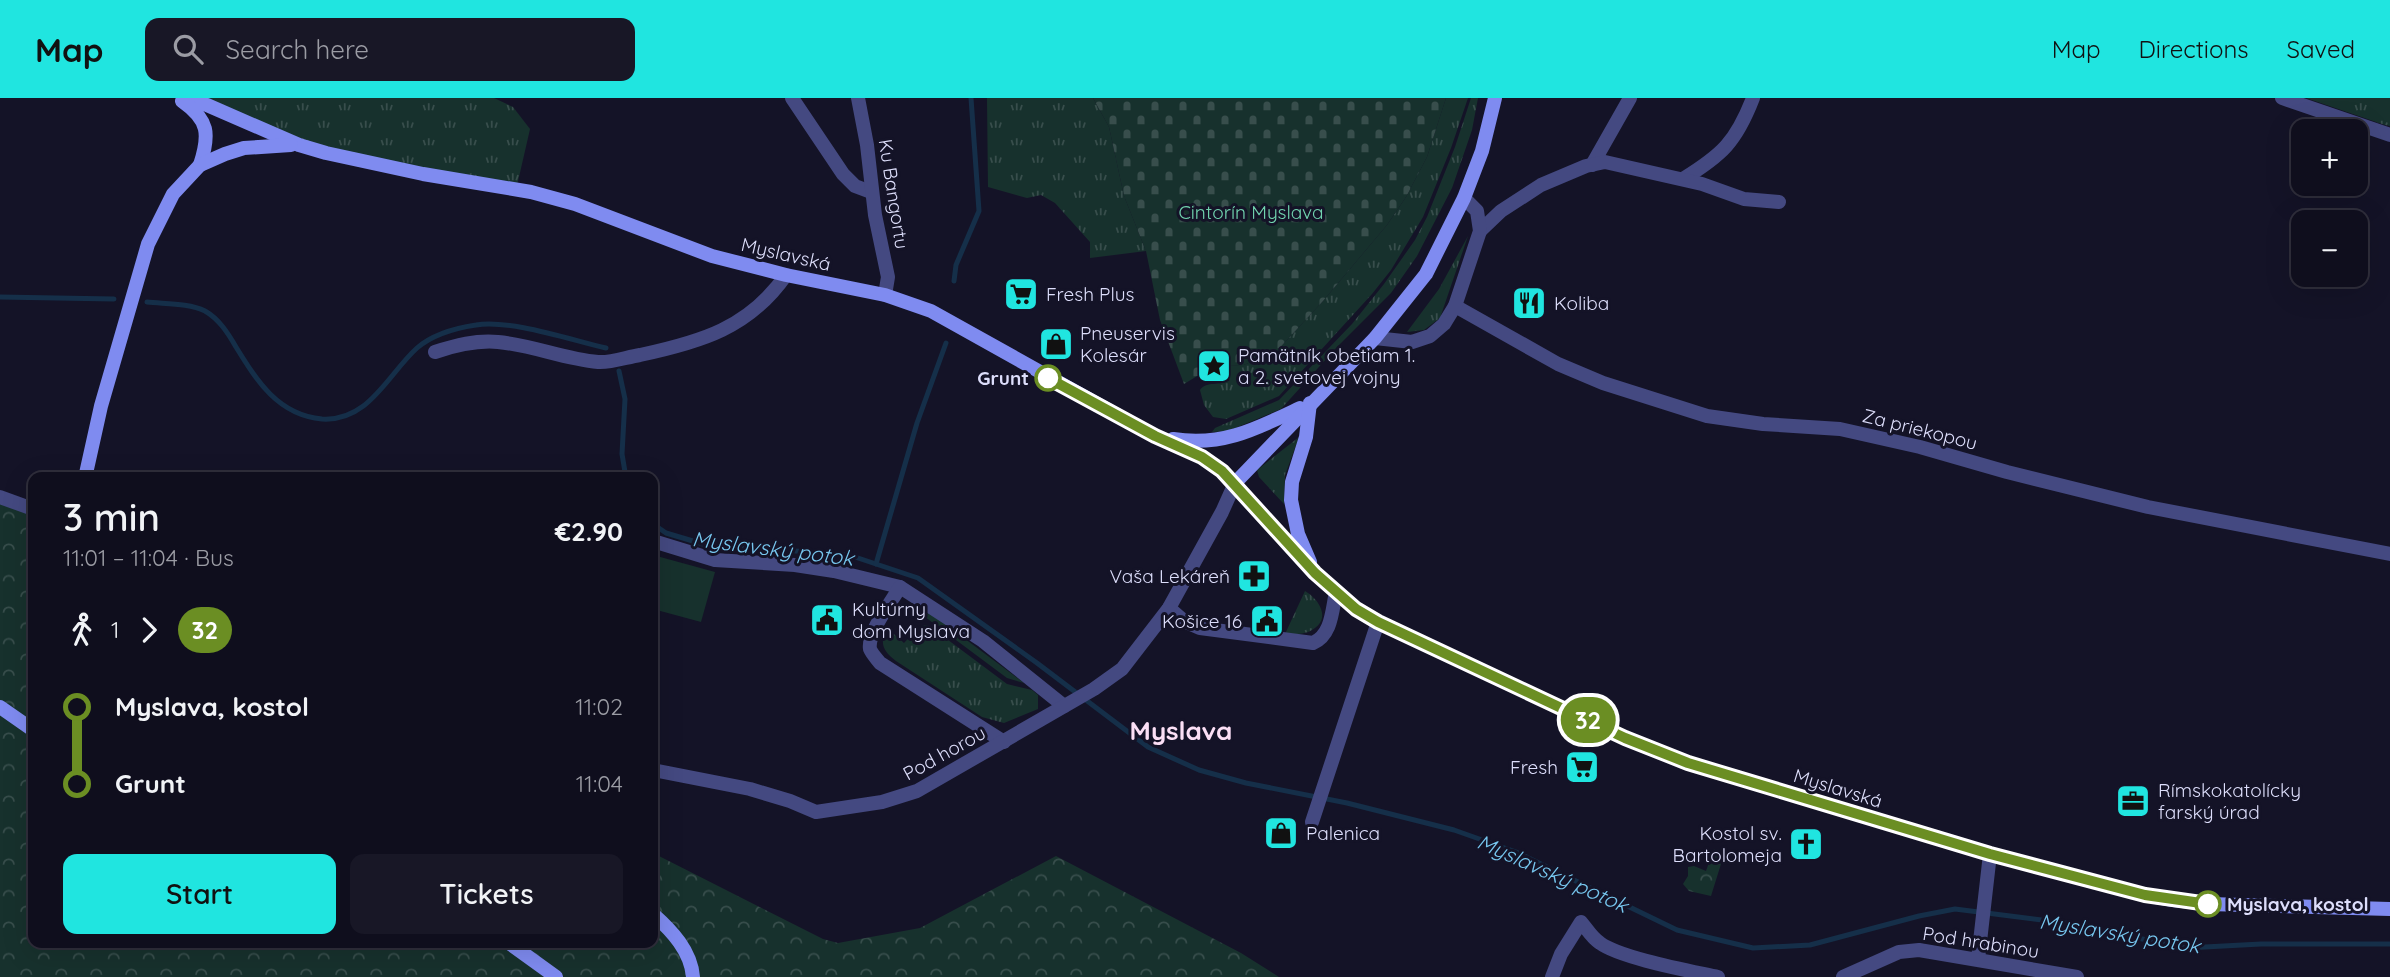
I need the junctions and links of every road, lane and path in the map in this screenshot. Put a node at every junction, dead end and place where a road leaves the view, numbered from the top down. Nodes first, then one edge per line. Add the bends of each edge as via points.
1 (178, 98) edge
2 (184, 98) edge
3 (792, 98) edge
4 (858, 98) edge
5 (1495, 98) edge
6 (1630, 98) edge
7 (1754, 98) edge
8 (2282, 98) edge
9 (2390, 135) edge
10 (299, 145) junction
11 (201, 165) junction
12 (1592, 165) junction
13 (1683, 179) junction
14 (871, 192) junction
15 (1464, 198) junction
16 (1779, 202) dead end
17 (1480, 231) junction
18 (786, 275) junction
19 (885, 295) junction
20 (1455, 306) junction
21 (1375, 338) junction
22 (435, 352) dead end
23 (1310, 403) junction
24 (1155, 436) junction
25 (86, 472) edge
26 (1235, 483) junction
27 (0, 497) edge
28 (28, 507) edge
29 (658, 543) edge
30 (2390, 554) edge
31 (1315, 573) junction
32 (900, 587) junction
33 (1336, 592) junction
34 (1169, 608) junction
35 (1378, 622) junction
36 (1068, 704) junction
37 (0, 707) edge
38 (28, 727) edge
39 (1004, 742) junction
40 (658, 771) edge
41 (1312, 822) dead end
42 (1990, 854) junction
43 (2390, 909) edge
44 (658, 919) edge
45 (516, 948) edge
46 (1978, 959) junction
47 (556, 977) edge
48 (693, 977) edge
49 (1552, 977) edge
50 (1718, 977) edge
51 (1843, 977) edge
52 (2077, 977) edge

1 - 11 street via 204,121 207,138
2 - 10 street, Myslavská
3 - 14 street via 843,174 855,186
4 - 14 street, Ku Bangortu
5 - 15 street
6 - 12 street
7 - 13 street via 1724,150
8 - 9 street
10 - 11 street via 244,148
10 - 18 street, Myslavská via 423,174 531,192 712,256
11 - 25 street via 173,194 148,244
12 - 13 street via 1605,162
12 - 17 street via 1541,185
13 - 16 street via 1744,199
14 - 19 street, Ku Bangortu via 888,277
15 - 17 street via 1477,211
15 - 21 street via 1426,274
17 - 20 street
18 - 19 street, Myslavská
18 - 22 street via 771,296 740,322 657,351 602,362 500,342 456,345
19 - 24 street, Myslavská via 946,318
20 - 21 street via 1437,331 1421,340
20 - 30 street, Za priekopou via 1558,363 1707,416 1840,429 2148,507
21 - 23 street
23 - 24 street via 1232,438 1204,442
23 - 26 street
23 - 31 street, Myslavská via 1292,500 1298,534
24 - 26 street, Myslavská via 1202,457
26 - 31 street, Myslavská
26 - 34 street, Pod horou
27 - 28 street
29 - 32 street via 715,561 821,569
31 - 33 street, Myslavská
32 - 36 street
32 - 39 street via 873,633 870,649 874,656
33 - 34 street via 1328,629 1313,643 1200,628
33 - 35 street, Myslavská
34 - 36 street, Pod horou via 1122,669
35 - 41 street
35 - 42 street, Myslavská via 1688,763
36 - 39 street, Pod horou
37 - 38 street
39 - 40 street, Pod horou via 897,799 816,812 750,789
42 - 43 street, Myslavská via 2173,900
42 - 46 street
44 - 48 street via 687,954
45 - 47 street
46 - 51 street, Pod hrabinou via 1910,950
46 - 52 street, Pod hrabinou
49 - 50 street via 1581,922 1607,947

